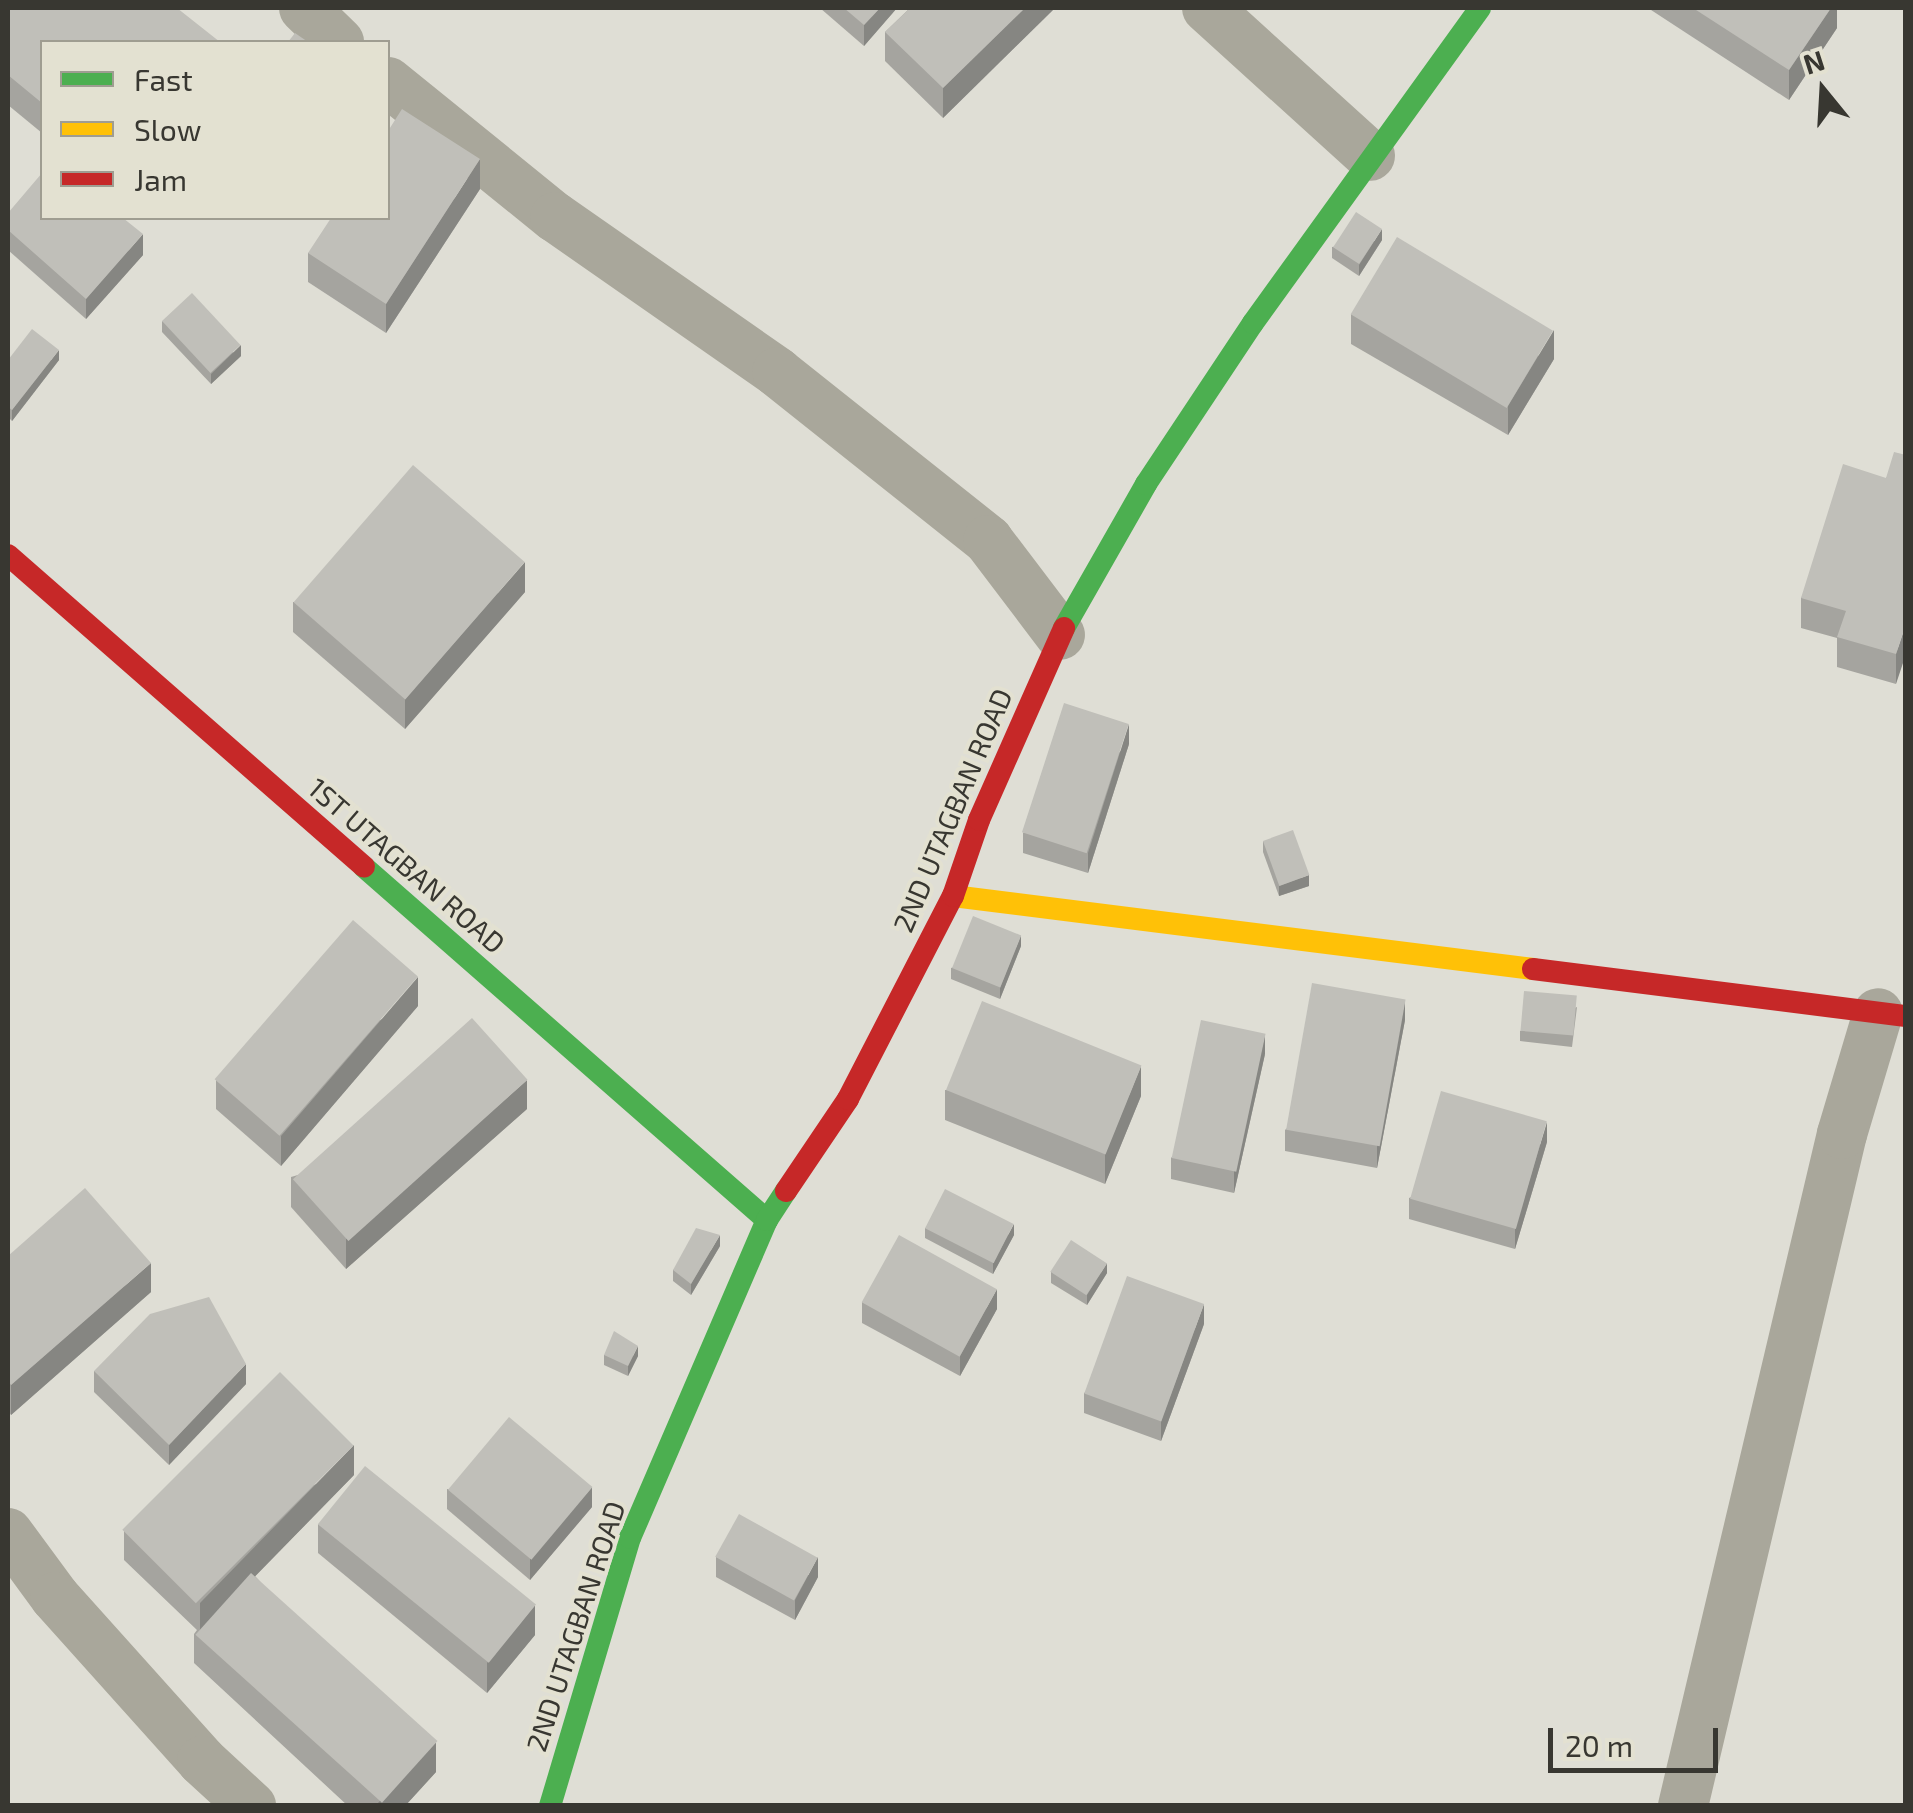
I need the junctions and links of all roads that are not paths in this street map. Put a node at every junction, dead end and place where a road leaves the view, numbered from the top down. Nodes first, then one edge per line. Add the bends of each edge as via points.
1 (304, 8) edge
2 (1206, 8) edge
3 (1480, 8) edge
4 (337, 40) edge
5 (390, 84) edge
6 (1370, 156) junction
7 (8, 555) edge
8 (1060, 635) junction
9 (953, 896) junction
10 (1892, 1015) edge
11 (767, 1220) junction
12 (8, 1532) edge
13 (251, 1806) edge
14 (550, 1806) edge
15 (1682, 1806) edge

1 - 4 street
2 - 6 street
3 - 6 street, 2ND UTAGBAN ROAD
5 - 8 street via 555,217 777,372 988,540
6 - 8 street, 2ND UTAGBAN ROAD via 1146,484
7 - 11 street, 1ST UTAGBAN ROAD
8 - 9 street, 2ND UTAGBAN ROAD
9 - 10 street
9 - 11 street, 2ND UTAGBAN ROAD via 848,1099
10 - 15 street via 1842,1134
11 - 14 street, 2ND UTAGBAN ROAD via 630,1538
12 - 13 street via 55,1598

